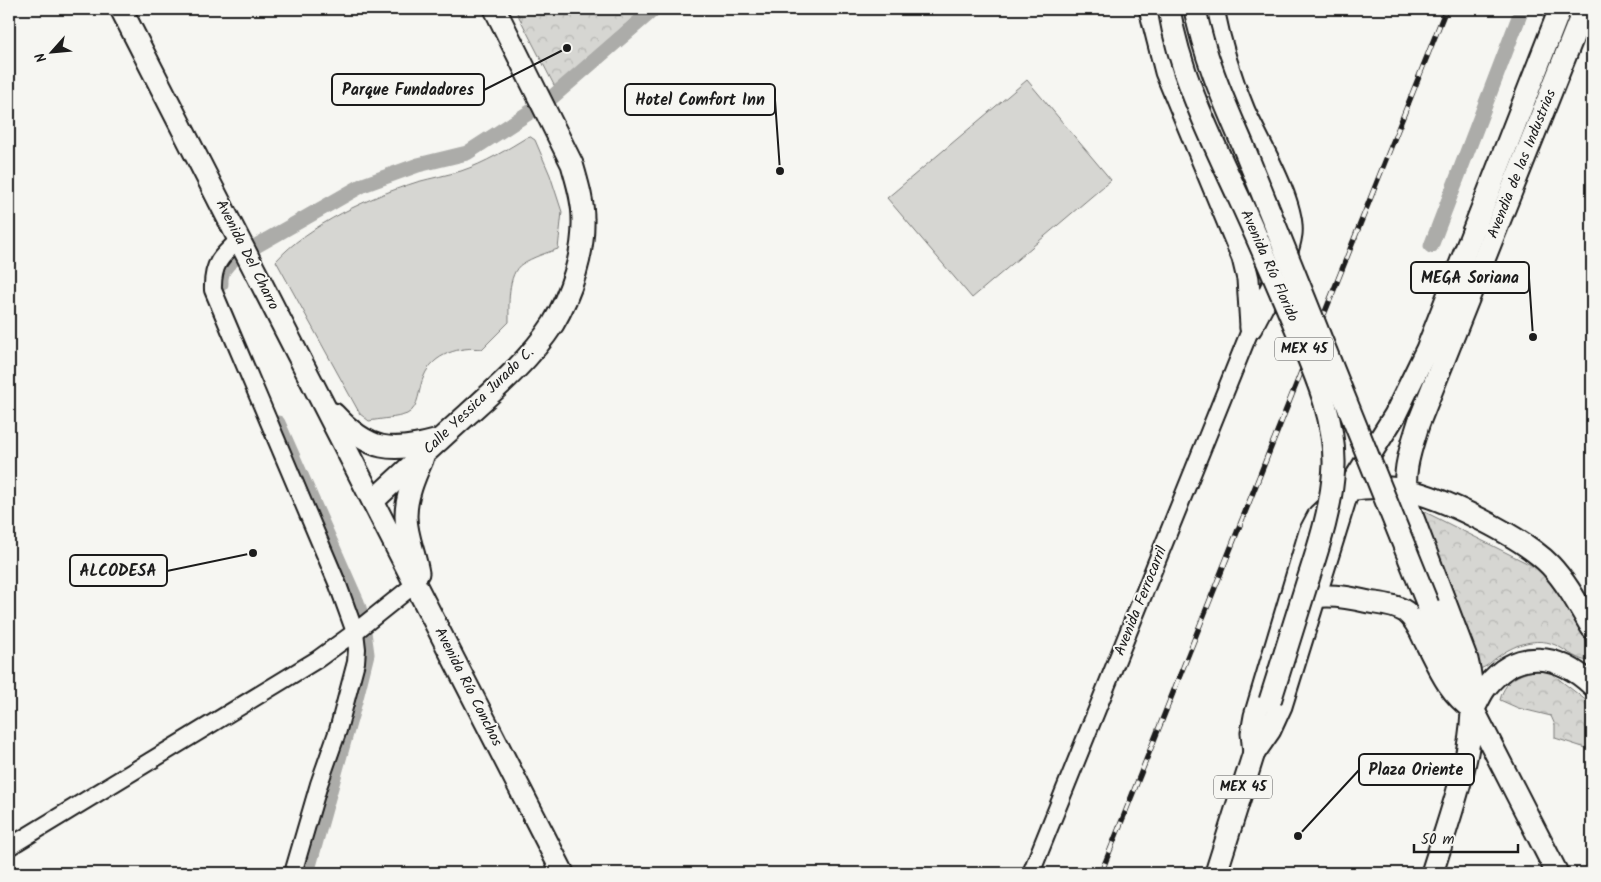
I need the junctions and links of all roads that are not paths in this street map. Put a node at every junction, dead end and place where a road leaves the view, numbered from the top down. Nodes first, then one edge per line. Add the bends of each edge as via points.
1 (121, 9) edge
2 (495, 9) edge
3 (1150, 9) edge
4 (1168, 9) edge
5 (1195, 9) edge
6 (1213, 9) edge
7 (1560, 9) edge
8 (1584, 9) edge
9 (1282, 192) junction
10 (1232, 228) junction
11 (239, 240) junction
12 (1251, 328) junction
13 (322, 400) junction
14 (441, 439) junction
15 (424, 454) junction
16 (1348, 490) junction
17 (1405, 490) junction
18 (372, 501) junction
19 (420, 593) junction
20 (1315, 597) junction
21 (1592, 628) edge
22 (356, 632) junction
23 (1590, 680) edge
24 (1473, 710) junction
25 (1254, 753) junction
26 (9, 847) edge
27 (293, 873) edge
28 (563, 873) edge
29 (1031, 873) edge
30 (1216, 873) edge
31 (1432, 873) edge
32 (1558, 873) edge

1 - 11 main road, Avenida Del Charro
2 - 14 main road, Calle Yessica Jurado C. via 572,164 584,218 582,243 567,295 553,323 535,348 501,384
3 - 10 main road via 1166,72
4 - 25 main road, Avenida Río Florido / MEX 45, bridge via 1190,90 1319,383 1333,437 1332,498
5 - 24 main road, Avenida Río Florido / MEX 45, bridge via 1214,77
6 - 9 main road via 1230,76
7 - 16 main road, Avendia de las Industrias via 1427,349 1395,415
8 - 17 main road, Avendia de las Industrias via 1419,422 1406,465
9 - 10 main road via 1277,218 1269,232 1251,236
9 - 12 main road via 1289,209 1292,233 1281,266
10 - 12 main road via 1248,279
11 - 13 main road, Avenida Del Charro
11 - 22 street via 217,262 213,290
12 - 29 street, Avenida Ferrocarril
13 - 14 main road via 345,426 375,445 400,448
13 - 18 main road, Avenida Del Charro
14 - 15 main road, Calle Yessica Jurado C.
15 - 18 main road, Calle Yessica Jurado C.
15 - 19 main road via 411,489 406,515
16 - 17 main road
16 - 20 main road
16 - 25 main road via 1323,510 1310,532 1255,716 1252,734
17 - 21 main road via 1439,500 1488,524 1540,556 1567,587
17 - 24 main road, Avendia de las Industrias via 1411,516 1467,660
18 - 19 main road, Avenida Río Conchos
19 - 22 street via 369,621
19 - 28 main road, Avenida Río Conchos
20 - 24 main road via 1355,599 1406,612 1452,691
20 - 25 main road via 1276,720
22 - 26 street via 286,679
22 - 27 street via 353,676
23 - 24 main road via 1545,659 1518,662 1493,679
24 - 31 main road via 1462,771
24 - 32 main road
25 - 30 main road, MEX 45

